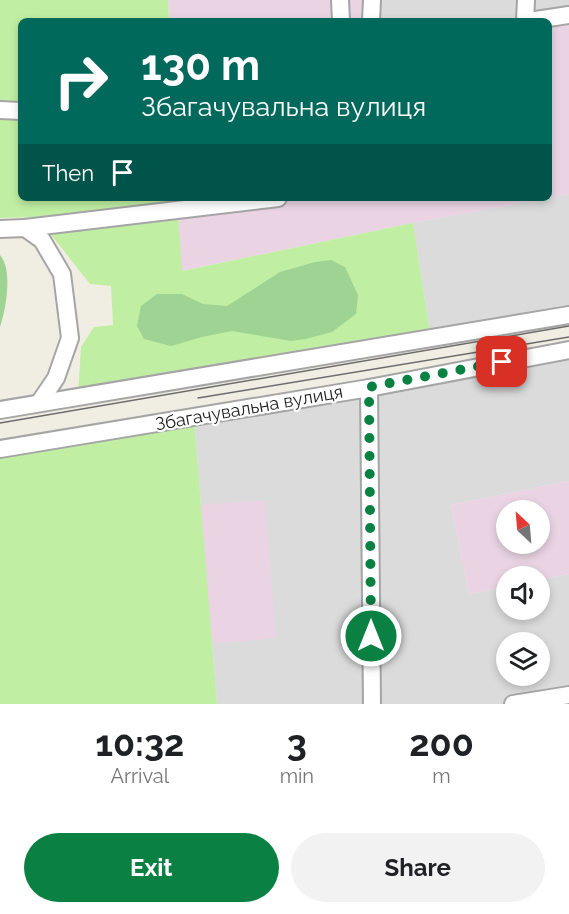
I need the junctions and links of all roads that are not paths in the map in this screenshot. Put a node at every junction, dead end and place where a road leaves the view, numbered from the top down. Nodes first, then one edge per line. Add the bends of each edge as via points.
1 (340, 0) edge
2 (372, 0) edge
3 (526, 0) edge
4 (569, 15) edge
5 (341, 18) edge
6 (371, 18) edge
7 (527, 18) edge
8 (548, 18) edge
9 (0, 110) edge
10 (18, 111) edge
11 (253, 201) edge
12 (25, 228) junction
13 (0, 229) edge
14 (569, 315) edge
15 (569, 350) edge
16 (369, 387) junction
17 (39, 404) junction
18 (0, 410) edge
19 (0, 449) edge
20 (569, 695) edge
21 (372, 704) edge
22 (513, 704) edge

1 - 5 street
2 - 6 street
3 - 7 street
4 - 8 street
9 - 10 street
11 - 12 street
12 - 13 street
12 - 17 street via 42,240 62,274 70,338 56,378
14 - 17 street, Збагачувальна вулиця
15 - 16 street, Збагачувальна вулиця
16 - 19 street, Збагачувальна вулиця
16 - 21 street
17 - 18 street, Збагачувальна вулиця
20 - 22 street

